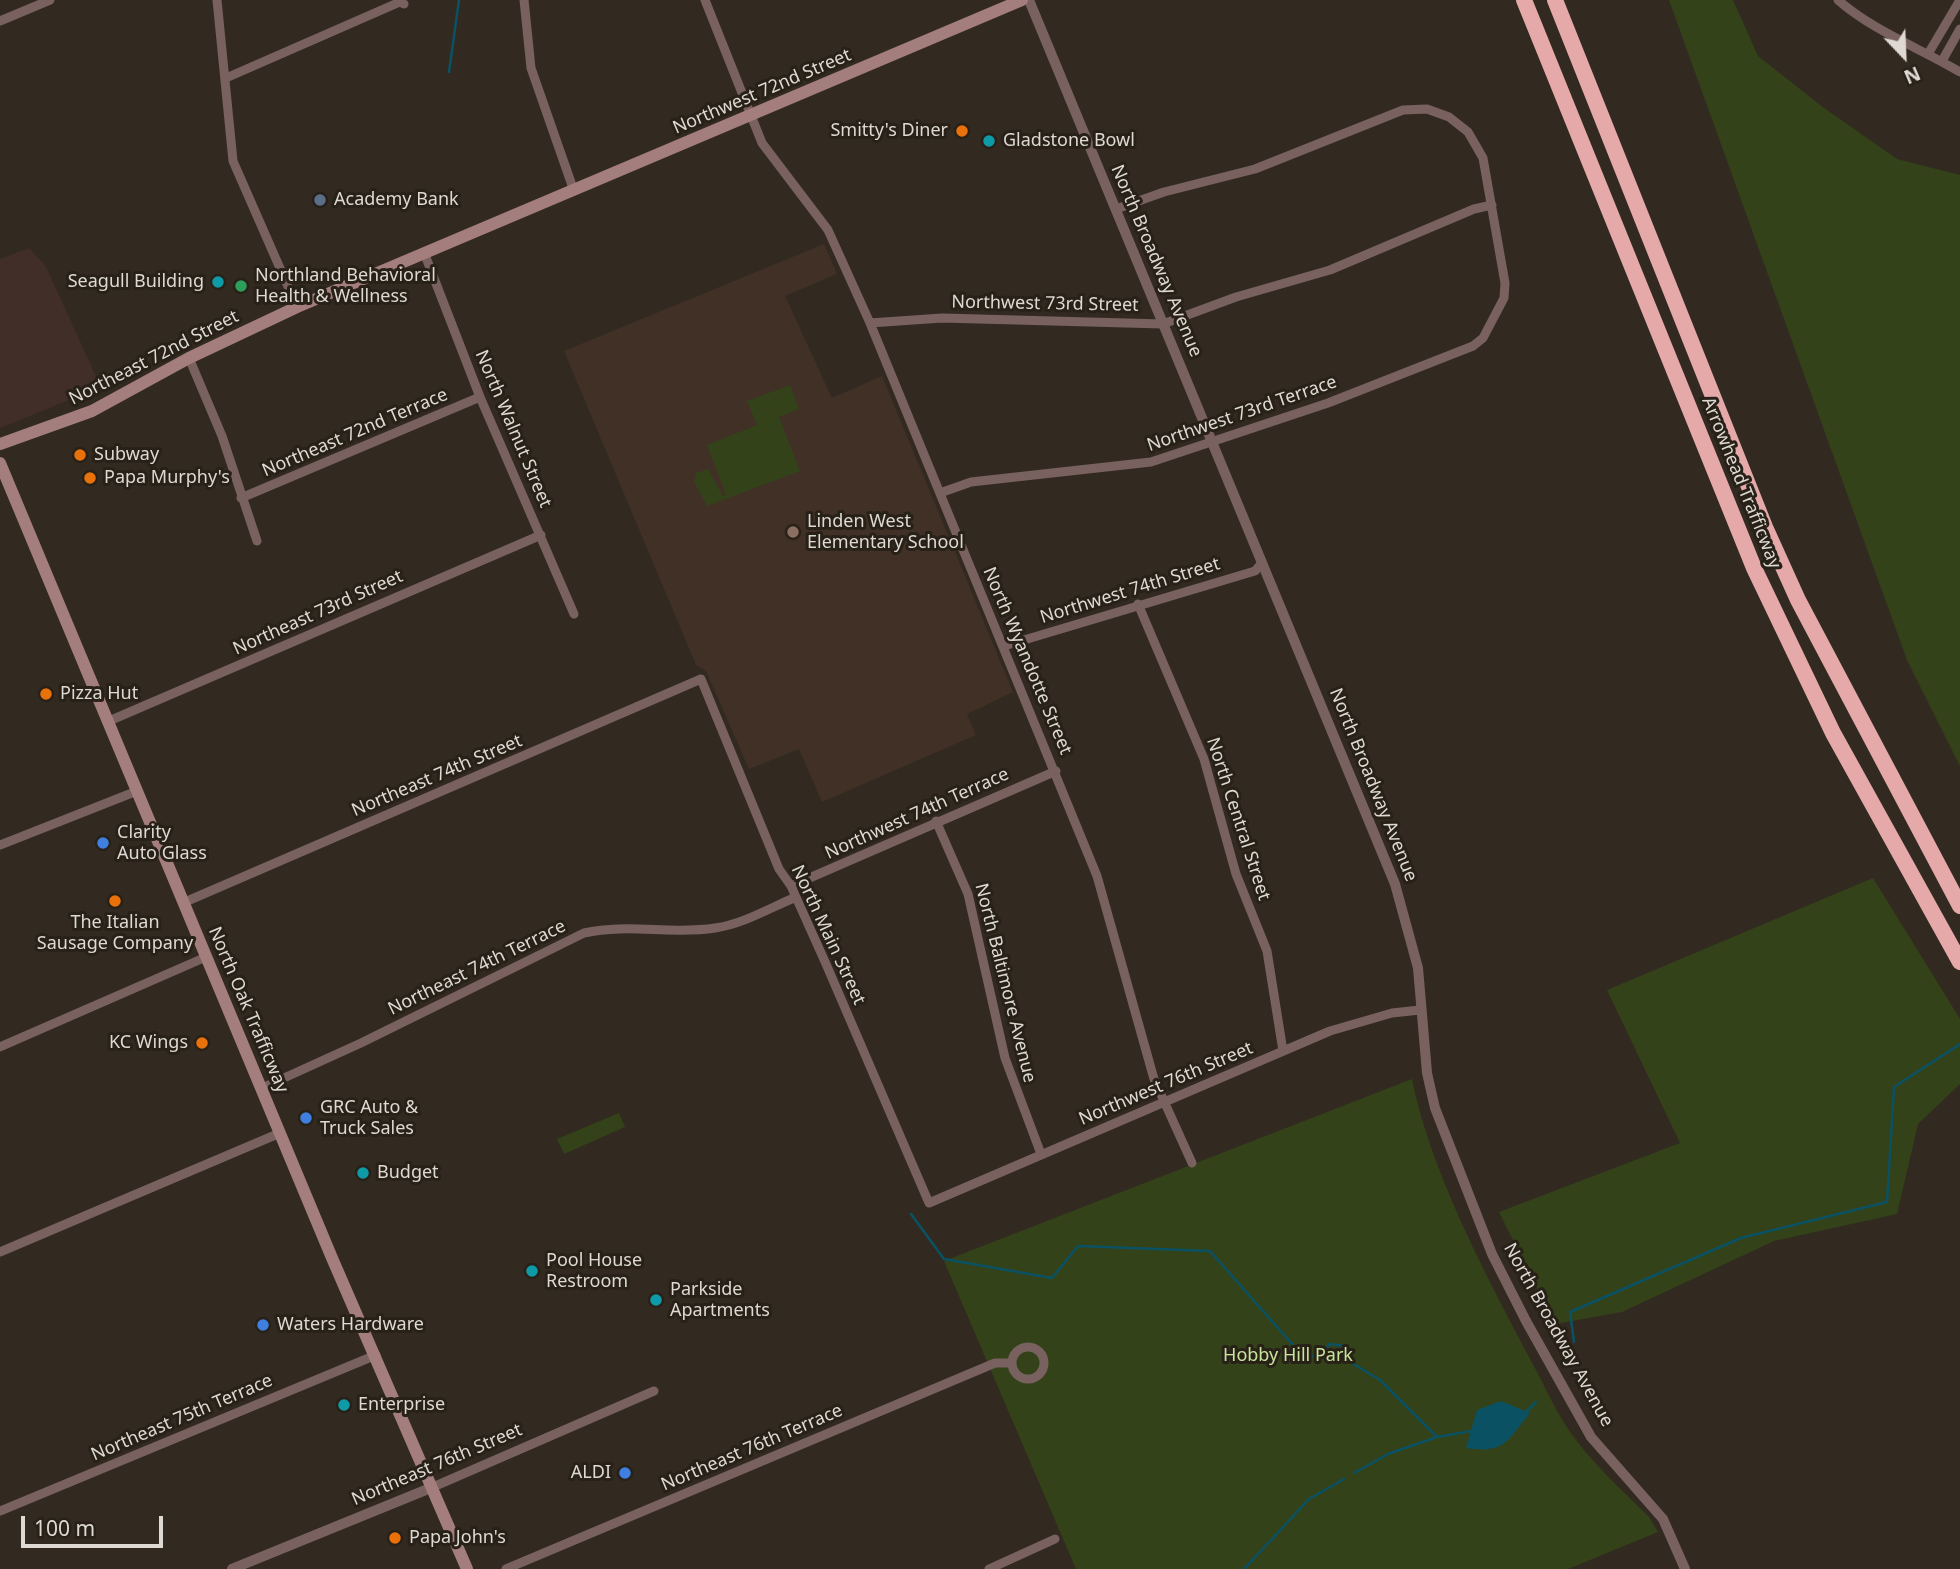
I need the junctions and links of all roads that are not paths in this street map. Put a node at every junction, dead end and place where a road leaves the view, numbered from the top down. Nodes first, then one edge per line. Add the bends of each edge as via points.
1 (50, 0) edge
2 (217, 0) edge
3 (524, 0) edge
4 (705, 0) edge
5 (995, 0) edge
6 (1021, 0) edge
7 (1029, 0) edge
8 (1524, 0) edge
9 (1555, 0) edge
10 (1838, 0) edge
11 (1960, 1) edge
12 (404, 4) dead end
13 (980, 18) junction
14 (0, 21) edge
15 (1960, 29) edge
16 (1928, 54) junction
17 (1942, 61) junction
18 (1960, 72) edge
19 (226, 78) junction
20 (751, 116) junction
21 (574, 191) junction
22 (1492, 205) junction
23 (1116, 209) junction
24 (516, 216) joint
25 (425, 255) junction
26 (297, 307) junction
27 (870, 323) junction
28 (1163, 324) junction
29 (189, 358) junction
30 (480, 397) junction
31 (1213, 443) junction
32 (0, 444) edge
33 (0, 463) edge
34 (940, 493) junction
35 (241, 498) junction
36 (541, 535) junction
37 (257, 541) dead end
38 (1262, 563) junction
39 (1138, 604) junction
40 (574, 614) dead end
41 (1004, 646) junction
42 (701, 679) joint
43 (109, 721) junction
44 (1056, 771) junction
45 (137, 790) junction
46 (936, 821) junction
47 (0, 845) edge
48 (791, 886) junction
49 (796, 897) junction
50 (184, 902) junction
51 (1960, 906) edge
52 (206, 957) junction
53 (1960, 962) edge
54 (1420, 1010) junction
55 (0, 1046) edge
56 (1283, 1051) junction
57 (262, 1088) junction
58 (1167, 1101) junction
59 (279, 1133) junction
60 (1041, 1154) junction
61 (1192, 1163) dead end
62 (929, 1203) joint
63 (0, 1252) edge
64 (376, 1354) junction
65 (1012, 1363) dead end
66 (654, 1391) dead end
67 (433, 1487) junction
68 (0, 1511) edge
69 (1055, 1539) dead end
70 (232, 1569) edge
71 (467, 1569) edge
72 (506, 1569) edge
73 (989, 1569) edge
74 (1685, 1569) edge

1 - 14 street
2 - 19 street
3 - 21 street via 531,68
4 - 20 street, North Wyandotte Street
5 - 13 main road
6 - 13 main road, Northwest 72nd Street
7 - 23 street, North Broadway Avenue
8 - 53 highway, Arrowhead Trafficway via 1754,568 1832,733
9 - 51 highway, Arrowhead Trafficway via 1770,539 1823,649
10 - 16 street via 1860,19
11 - 16 street
12 - 19 street
13 - 20 main road, Northwest 72nd Street
15 - 17 street
16 - 17 street
17 - 18 street
19 - 26 street via 230,149 236,172
20 - 21 main road, Northwest 72nd Street
20 - 27 street, North Wyandotte Street via 770,156 831,237
21 - 24 main road, Northwest 72nd Street
22 - 23 street, Northwest 73rd Terrace via 1483,158 1460,124 1440,113 1403,110 1255,169
22 - 28 street, Northwest 73rd Street via 1331,270
22 - 31 street, Northwest 73rd Terrace via 1505,284 1504,298 1483,338 1467,349
23 - 28 street, North Broadway Avenue
24 - 25 main road, Northeast 72nd Street
25 - 26 main road, Northeast 72nd Street
25 - 30 street, North Walnut Street
26 - 29 main road, Northeast 72nd Street
27 - 28 street, Northwest 73rd Street via 942,318
27 - 34 street, North Wyandotte Street
28 - 31 street, North Broadway Avenue
29 - 32 main road, Northeast 72nd Street via 92,411
29 - 35 street via 222,436
30 - 35 street, Northeast 72nd Terrace
30 - 36 street, North Walnut Street
31 - 34 street, Northwest 73rd Terrace via 1127,466 971,482
31 - 38 street, North Broadway Avenue
33 - 43 main road, North Oak Trafficway
34 - 41 street, North Wyandotte Street
35 - 37 street
36 - 40 street, North Walnut Street
36 - 43 street, Northeast 73rd Street
38 - 39 street, Northwest 74th Street via 1255,570
38 - 54 street, North Broadway Avenue via 1395,884 1418,968
39 - 41 street, Northwest 74th Street
39 - 56 street, North Central Street via 1204,759 1236,874 1267,951
41 - 44 street, North Wyandotte Street
42 - 48 street, North Main Street via 779,869
42 - 50 street, Northeast 74th Street
43 - 45 main road, North Oak Trafficway
44 - 46 street, Northwest 74th Terrace
44 - 58 street, North Wyandotte Street via 1097,876 1154,1079
45 - 47 street
45 - 50 main road, North Oak Trafficway
46 - 48 street, Northwest 74th Terrace
46 - 60 street, North Baltimore Avenue via 968,894 1005,1058
48 - 49 street, North Main Street
49 - 57 street, Northeast 74th Terrace via 716,928 623,927 584,933
49 - 62 street, North Main Street
50 - 52 main road, North Oak Trafficway
52 - 55 street
52 - 57 main road, North Oak Trafficway
54 - 56 street, Northwest 76th Street via 1353,1023
54 - 74 street, North Broadway Avenue via 1435,1108 1492,1254 1591,1437 1662,1519
56 - 58 street, Northwest 76th Street
57 - 59 main road, North Oak Trafficway
58 - 60 street, Northwest 76th Street
58 - 61 street, North Wyandotte Street
59 - 63 street
59 - 64 main road, North Oak Trafficway
60 - 62 street, Northwest 76th Street
64 - 67 main road, North Oak Trafficway
64 - 68 street, Northeast 75th Terrace
65 - 72 street, Northeast 76th Terrace via 995,1363
66 - 67 street, Northeast 76th Street
67 - 70 street, Northeast 76th Street
67 - 71 main road, North Oak Trafficway
69 - 73 street

